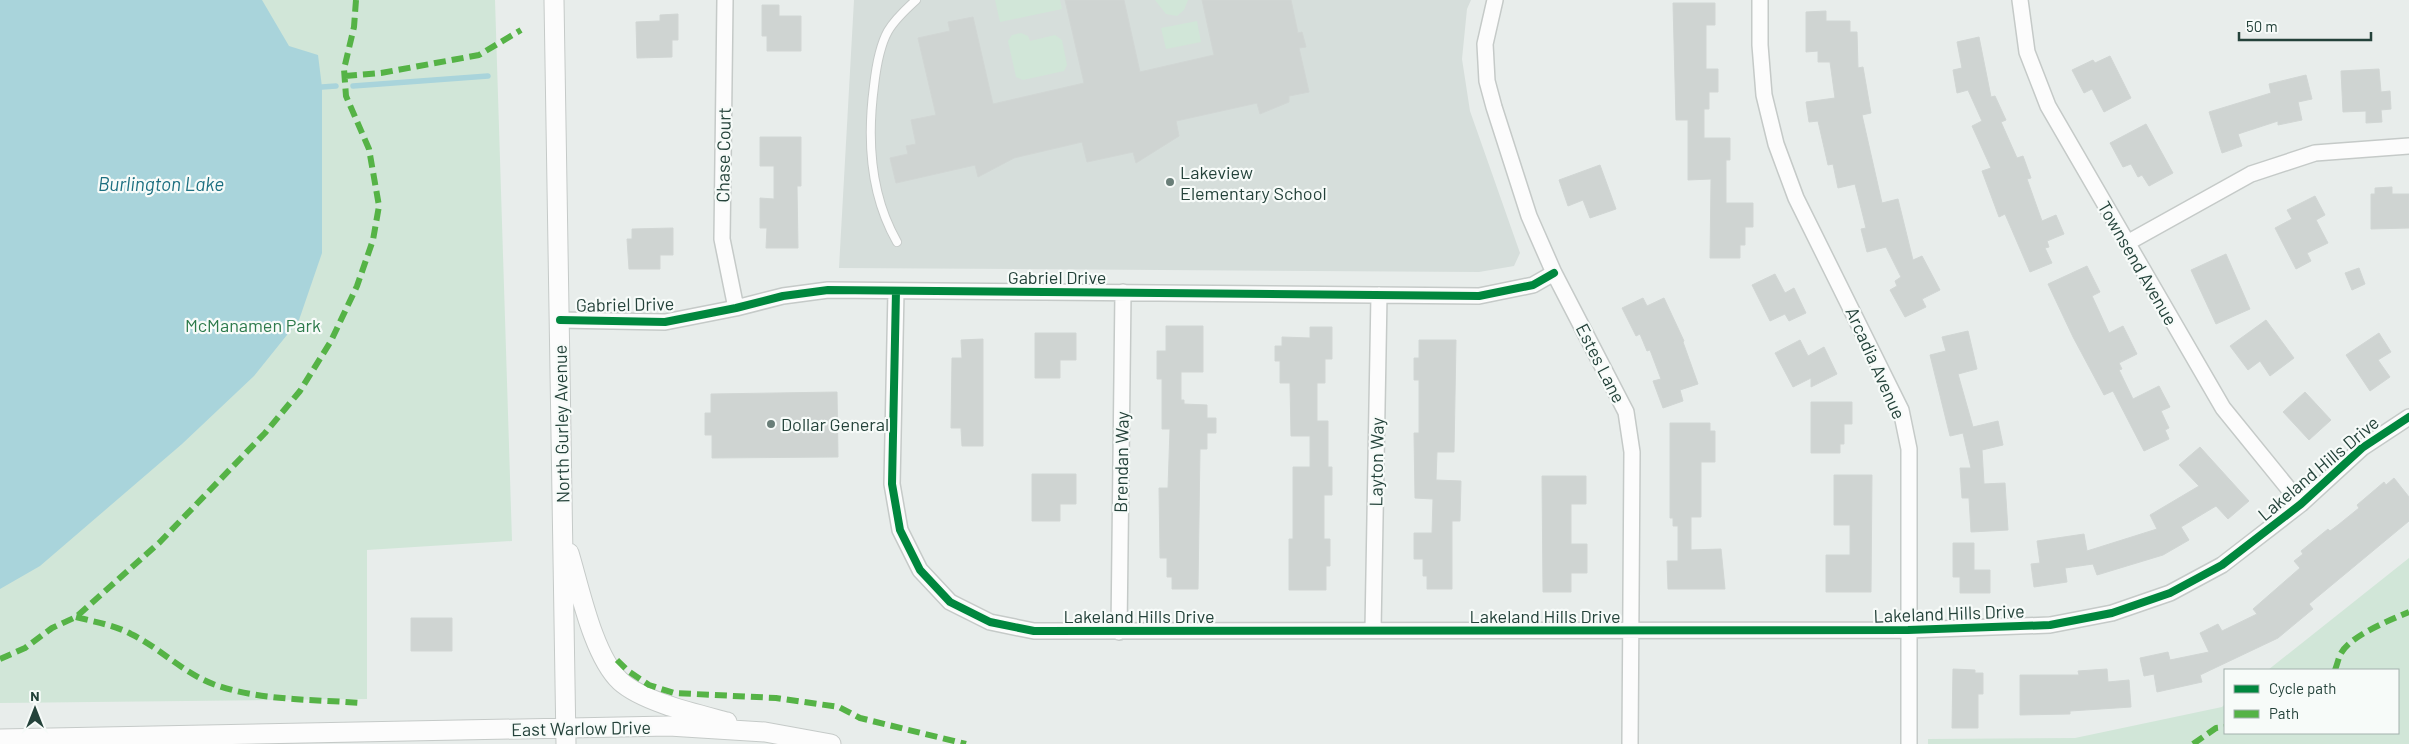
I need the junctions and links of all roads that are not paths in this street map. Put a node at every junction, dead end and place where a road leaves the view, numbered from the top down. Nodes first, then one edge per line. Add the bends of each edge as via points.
1 (554, 0) edge
2 (725, 0) edge
3 (916, 0) edge
4 (1495, 0) edge
5 (1760, 0) edge
6 (2020, 0) edge
7 (2409, 146) edge
8 (897, 242) dead end
9 (2127, 242) junction
10 (1554, 273) junction
11 (896, 291) junction
12 (1123, 292) junction
13 (1379, 295) junction
14 (736, 308) junction
15 (560, 320) junction
16 (2409, 417) edge
17 (2300, 504) junction
18 (562, 530) junction
19 (1373, 630) junction
20 (1908, 630) junction
21 (1630, 631) junction
22 (1119, 632) junction
23 (765, 732) junction
24 (565, 736) edge
25 (0, 739) edge
26 (831, 744) edge
27 (1630, 744) edge
28 (1908, 744) edge

1 - 15 street, North Gurley Avenue
2 - 14 street, Chase Court via 722,239
3 - 8 lane via 888,31 876,64 871,107 869,150 879,199
4 - 10 street, Estes Lane via 1485,44 1487,81 1529,216
5 - 20 street, Arcadia Avenue via 1764,95 1776,144 1796,198 1901,410 1909,450
6 - 9 street, Townsend Avenue via 2027,52 2048,106
7 - 9 street via 2315,153 2251,174
9 - 17 street, Townsend Avenue via 2223,408
10 - 13 street, Gabriel Drive via 1534,284 1479,296
10 - 21 street, Estes Lane via 1626,412 1632,452
11 - 12 street, Gabriel Drive
11 - 14 street, Gabriel Drive via 828,290 783,296
11 - 22 street, Lakeland Hills Drive via 892,484 900,530 920,570 950,602 990,622 1034,631
12 - 13 street, Gabriel Drive
12 - 22 street, Brendan Way
13 - 19 street, Layton Way
14 - 15 street, Gabriel Drive via 665,322
15 - 18 street, North Gurley Avenue
16 - 17 street, Lakeland Hills Drive via 2362,448
17 - 20 street, Lakeland Hills Drive via 2222,565 2170,593 2112,613 2050,625
18 - 23 street via 599,651 620,680 637,692 679,709
18 - 24 street, North Gurley Avenue
19 - 21 street, Lakeland Hills Drive
19 - 22 street, Lakeland Hills Drive
20 - 21 street, Lakeland Hills Drive
20 - 28 street, Arcadia Avenue
21 - 27 street, Estes Lane
23 - 24 street, East Warlow Drive via 669,726
23 - 26 street, East Warlow Drive
24 - 25 street, East Warlow Drive via 374,734

